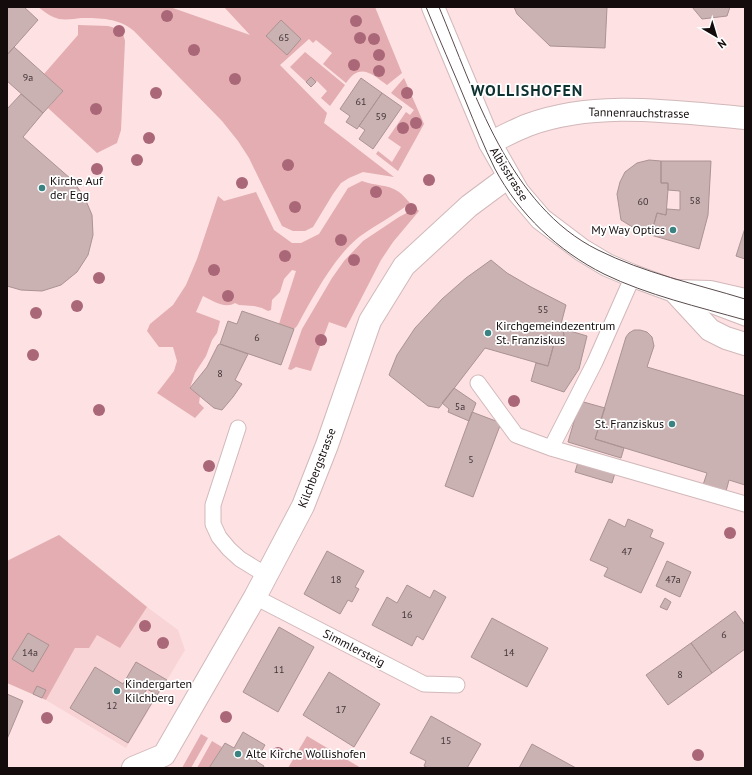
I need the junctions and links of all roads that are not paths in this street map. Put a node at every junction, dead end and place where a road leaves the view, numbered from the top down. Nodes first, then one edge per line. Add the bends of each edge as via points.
1 (433, 7) edge
2 (745, 118) edge
3 (490, 144) junction
4 (508, 177) junction
5 (633, 276) junction
6 (674, 291) junction
7 (745, 300) edge
8 (745, 318) edge
9 (745, 344) edge
10 (478, 383) dead end
11 (238, 428) dead end
12 (551, 448) junction
13 (745, 504) edge
14 (266, 576) junction
15 (255, 597) junction
16 (457, 685) dead end
17 (160, 761) edge
18 (134, 768) edge

1 - 3 street, Albisstrasse
2 - 3 street, Tannenrauchstrasse via 658,111 585,112 528,125
3 - 4 street, Albisstrasse
4 - 5 street, Albisstrasse via 537,214 560,234 607,265
4 - 14 street, Kilchbergstrasse via 469,206 404,266 370,321 303,506
5 - 6 street, Albisstrasse
5 - 12 lane via 595,362
6 - 7 street, Albisstrasse via 710,292
6 - 8 lane, Albisstrasse
6 - 9 street, Albisstrasse via 710,330
10 - 12 lane via 516,434
11 - 14 lane via 213,505 213,524 229,549
12 - 13 lane
14 - 15 street, Kilchbergstrasse
15 - 16 lane, Simmlersteig via 424,684
15 - 17 street, Kilchbergstrasse
17 - 18 street, Kilchbergstrasse

